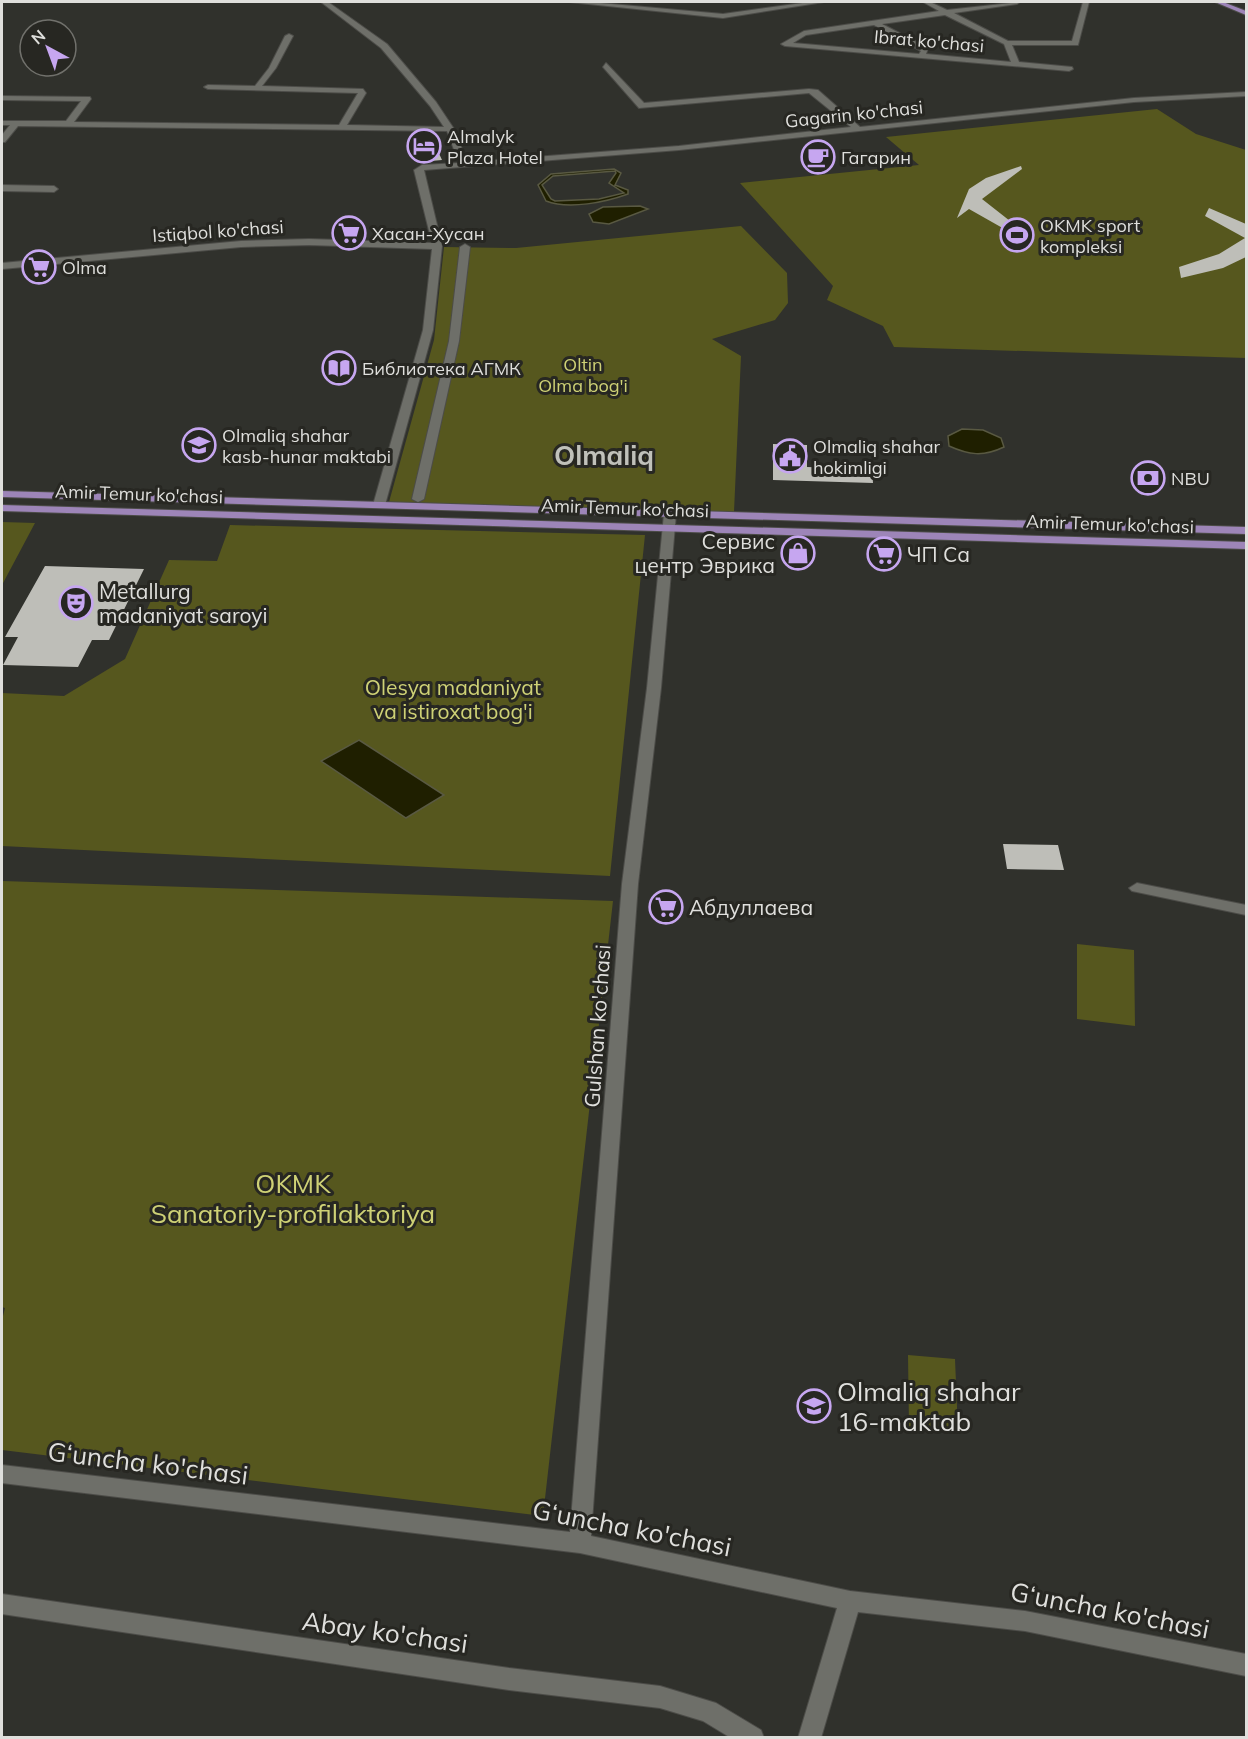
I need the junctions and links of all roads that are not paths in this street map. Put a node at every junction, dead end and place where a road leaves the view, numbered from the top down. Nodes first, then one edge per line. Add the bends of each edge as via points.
1 (324, 2) edge
2 (573, 2) edge
3 (667, 2) edge
4 (762, 2) edge
5 (821, 2) edge
6 (926, 2) edge
7 (1017, 2) edge
8 (1086, 2) edge
9 (1218, 2) edge
10 (775, 8) junction
11 (658, 11) junction
12 (946, 12) junction
13 (1246, 13) edge
14 (874, 22) junction
15 (289, 36) dead end
16 (1007, 43) junction
17 (921, 56) junction
18 (1016, 64) junction
19 (606, 65) dead end
20 (1069, 69) dead end
21 (208, 87) dead end
22 (257, 88) junction
23 (1246, 94) edge
24 (2, 98) edge
25 (2, 123) edge
26 (16, 123) junction
27 (68, 124) junction
28 (341, 128) junction
29 (450, 129) junction
30 (858, 129) junction
31 (2, 140) edge
32 (464, 165) junction
33 (2, 188) edge
34 (54, 189) dead end
35 (436, 246) junction
36 (465, 247) dead end
37 (2, 267) edge
38 (2, 494) edge
39 (418, 499) dead end
40 (242, 501) junction
41 (379, 505) junction
42 (2, 508) edge
43 (235, 515) junction
44 (670, 521) junction
45 (1246, 531) edge
46 (1246, 546) edge
47 (1137, 888) dead end
48 (1246, 910) edge
49 (2, 1474) edge
50 (580, 1543) junction
51 (850, 1601) junction
52 (2, 1604) edge
53 (1246, 1665) edge
54 (753, 1737) edge
55 (809, 1737) edge

1 - 29 street via 384,46
2 - 11 street
3 - 11 street
4 - 10 street
5 - 10 street
6 - 12 street
7 - 12 street
8 - 16 street via 1075,43
9 - 13 main road
10 - 11 street via 723,16
12 - 14 street
12 - 16 street
14 - 17 street via 925,50
14 - 17 street, Ibrat ko'chasi via 804,33 785,44
15 - 22 street
16 - 18 street
17 - 18 street, Ibrat ko'chasi
18 - 20 street, Ibrat ko'chasi
19 - 30 street via 642,106 809,91
21 - 22 street
22 - 28 street via 360,91
23 - 30 street, Gagarin ko'chasi via 1134,100
24 - 27 street via 87,99
25 - 26 street
26 - 27 street
26 - 31 street
27 - 28 street
28 - 29 street
29 - 32 street
30 - 32 street, Gagarin ko'chasi
32 - 35 street, Gagarin ko'chasi via 418,170
33 - 34 street
35 - 37 street, Istiqbol ko'chasi via 241,244
35 - 41 street via 428,330
36 - 39 street via 454,341
38 - 40 main road, Amir Temur ko'chasi
40 - 41 main road, Amir Temur ko'chasi
40 - 43 main road
41 - 44 main road, Amir Temur ko'chasi
42 - 43 main road, Amir Temur ko'chasi
43 - 44 main road, Amir Temur ko'chasi
44 - 45 main road, Amir Temur ko'chasi
44 - 46 main road, Amir Temur ko'chasi
44 - 50 street, Gulshan ko'chasi via 630,884
47 - 48 street
49 - 50 street, G‘uncha ko'chasi
50 - 51 street, G‘uncha ko'chasi
51 - 53 street, G‘uncha ko'chasi via 1025,1621
51 - 55 street
52 - 54 street, Abay ko'chasi via 509,1679 660,1697 708,1711

